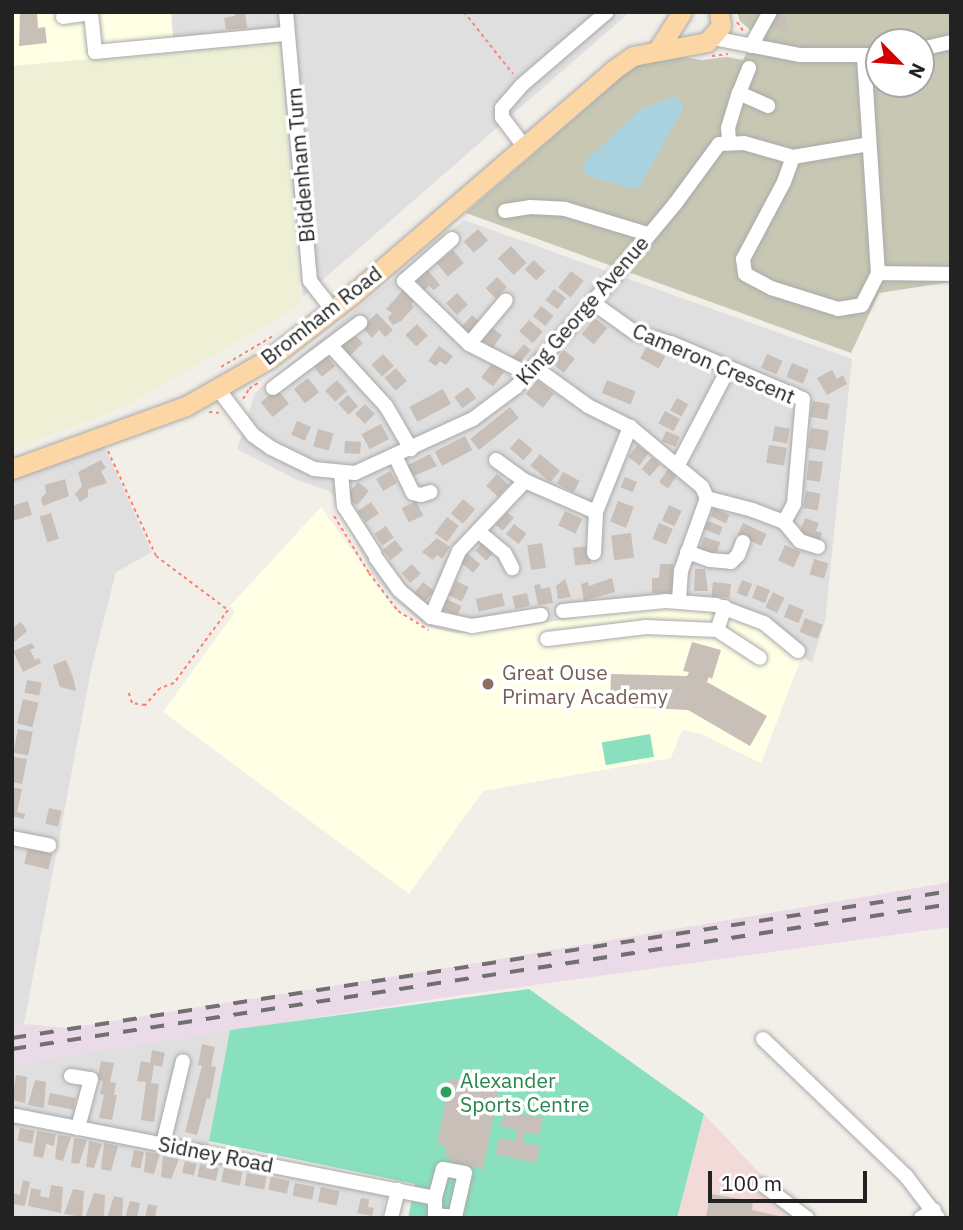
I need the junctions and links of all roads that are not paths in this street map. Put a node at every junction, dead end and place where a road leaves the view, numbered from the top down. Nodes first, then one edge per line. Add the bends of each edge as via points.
1 (286, 12) edge
2 (607, 12) edge
3 (770, 12) edge
4 (680, 16) edge
5 (63, 17) dead end
6 (721, 20) edge
7 (287, 34) junction
8 (694, 42) junction
9 (748, 42) junction
10 (657, 51) junction
11 (865, 56) edge
12 (749, 68) dead end
13 (739, 93) junction
14 (871, 98) edge
15 (768, 106) dead end
16 (729, 141) junction
17 (870, 144) junction
18 (523, 145) junction
19 (793, 156) junction
20 (505, 211) dead end
21 (648, 234) junction
22 (452, 239) dead end
23 (878, 273) junction
24 (951, 274) edge
25 (506, 300) dead end
26 (592, 302) junction
27 (333, 310) junction
28 (360, 323) dead end
29 (469, 344) junction
30 (331, 346) junction
31 (729, 368) junction
32 (531, 370) junction
33 (274, 388) dead end
34 (218, 389) junction
35 (630, 427) junction
36 (411, 449) junction
37 (395, 456) junction
38 (496, 460) dead end
39 (678, 465) junction
40 (12, 469) edge
41 (341, 473) junction
42 (525, 481) junction
43 (431, 492) dead end
44 (707, 498) junction
45 (596, 512) junction
46 (783, 522) junction
47 (478, 531) junction
48 (743, 542) dead end
49 (818, 547) dead end
50 (687, 552) junction
51 (594, 553) dead end
52 (512, 569) dead end
53 (672, 600) junction
54 (725, 607) junction
55 (563, 611) dead end
56 (541, 615) dead end
57 (434, 624) junction
58 (667, 627) junction
59 (717, 629) junction
60 (547, 639) dead end
61 (798, 651) dead end
62 (760, 658) dead end
63 (12, 838) edge
64 (49, 845) dead end
65 (763, 1039) dead end
66 (183, 1060) dead end
67 (71, 1076) dead end
68 (12, 1115) edge
69 (78, 1128) junction
70 (163, 1144) junction
71 (763, 1185) dead end
72 (398, 1190) junction
73 (428, 1197) dead end
74 (931, 1215) edge
75 (391, 1218) edge
76 (807, 1218) edge

1 - 7 street, Biddenham Turn
2 - 18 street via 502,107 502,117
3 - 9 street
4 - 8 main road via 683,34
4 - 10 main road
5 - 7 street via 91,13 95,52
6 - 8 main road, Bromham Road via 708,42
6 - 9 street
7 - 27 street, Biddenham Turn via 310,281
8 - 10 main road, Bromham Road
9 - 11 street via 800,55
10 - 18 main road, Bromham Road via 633,56 613,70
12 - 13 street
13 - 15 street
13 - 16 street via 728,128
14 - 17 street
16 - 19 street
16 - 21 street, King George Avenue via 716,146
17 - 19 street
17 - 23 street
18 - 27 main road, Bromham Road
19 - 23 street via 743,259 745,274 771,288 838,309 862,305
20 - 21 street via 565,209
21 - 26 street, King George Avenue
22 - 29 street via 404,281
23 - 24 street
25 - 29 street
26 - 31 street, Cameron Crescent via 634,332
26 - 32 street, King George Avenue
27 - 34 main road, Bromham Road via 292,343
28 - 30 street, Bromham Road
29 - 32 street
30 - 33 street, Bromham Road
30 - 36 street via 386,406
31 - 39 street
31 - 46 street, Cameron Crescent via 803,399 794,504
32 - 35 street
32 - 36 street, King George Avenue via 473,419
34 - 40 main road, Bromham Road via 177,410
34 - 41 street, King George Avenue via 253,435 271,448 314,469
35 - 39 street
35 - 45 street
36 - 37 street, King George Avenue
37 - 41 street, King George Avenue via 355,473
37 - 43 street via 413,493
38 - 42 street
39 - 44 street via 702,487
41 - 57 street via 344,506 399,590
42 - 45 street
42 - 47 street
44 - 46 street
44 - 50 street
45 - 51 street
46 - 49 street via 800,541
47 - 52 street via 505,554
47 - 57 street via 460,551
48 - 50 street via 731,562
50 - 53 street
53 - 54 street
53 - 55 street
53 - 58 street
54 - 59 street
54 - 61 street via 764,623
56 - 57 street via 472,626
58 - 59 street
58 - 60 street
59 - 62 street
63 - 64 street
65 - 74 street via 906,1176
66 - 70 street
67 - 69 street via 90,1079
68 - 69 street, Sidney Road
69 - 70 street, Sidney Road
70 - 72 street, Sidney Road
71 - 76 street
72 - 73 street, Sidney Road
72 - 75 street

